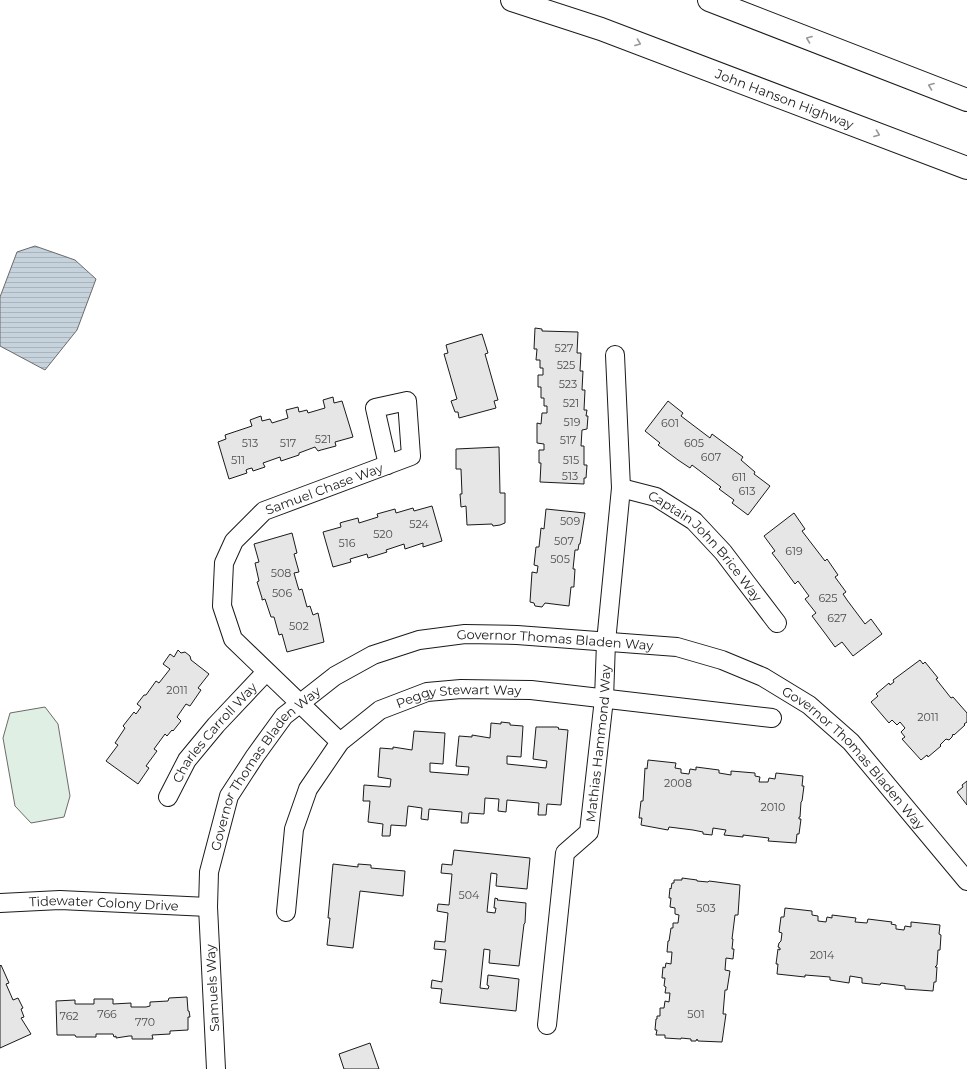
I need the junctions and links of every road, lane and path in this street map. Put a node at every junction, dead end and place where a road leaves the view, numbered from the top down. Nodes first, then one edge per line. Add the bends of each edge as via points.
1 (512, 0) edge
2 (538, 0) edge
3 (709, 0) edge
4 (601, 29) junction
5 (967, 100) edge
6 (967, 168) edge
7 (615, 355) dead end
8 (388, 465) dead end
9 (621, 488) junction
10 (777, 623) dead end
11 (606, 642) junction
12 (266, 672) junction
13 (604, 699) junction
14 (300, 703) junction
15 (772, 718) dead end
16 (340, 742) junction
17 (168, 797) dead end
18 (967, 881) edge
19 (1, 897) edge
20 (208, 908) junction
21 (286, 912) dead end
22 (547, 1025) dead end
23 (216, 1069) edge

1 - 4 highway
2 - 4 highway
5 -> 3 highway
4 -> 6 highway, John Hanson Highway
7 - 9 street
8 - 12 street, Samuel Chase Way via 264,511 234,541 224,563 222,606 233,639
9 - 10 street, Captain John Brice Way via 656,496 694,521 723,552
9 - 11 street
11 - 13 street, Mathias Hammond Way
11 - 14 street, Governor Thomas Bladen Way via 465,634 419,640 374,655 335,676
11 - 18 street, Governor Thomas Bladen Way via 677,647 722,660 763,677 809,705 850,742
12 - 14 street, Samuel Chase Way
12 - 17 street, Charles Carroll Way via 187,760
13 - 15 street, Peggy Stewart Way
13 - 16 street, Peggy Stewart Way via 531,690 461,689 427,692 380,710
13 - 22 street, Mathias Hammond Way via 589,832 565,853
14 - 16 street, Samuel Chase Way
14 - 20 street, Governor Thomas Bladen Way via 284,716 229,796 209,872
16 - 21 street, Peggy Stewart Way via 308,789 294,829
19 - 20 street, Tidewater Colony Drive
20 - 23 street, Samuels Way

